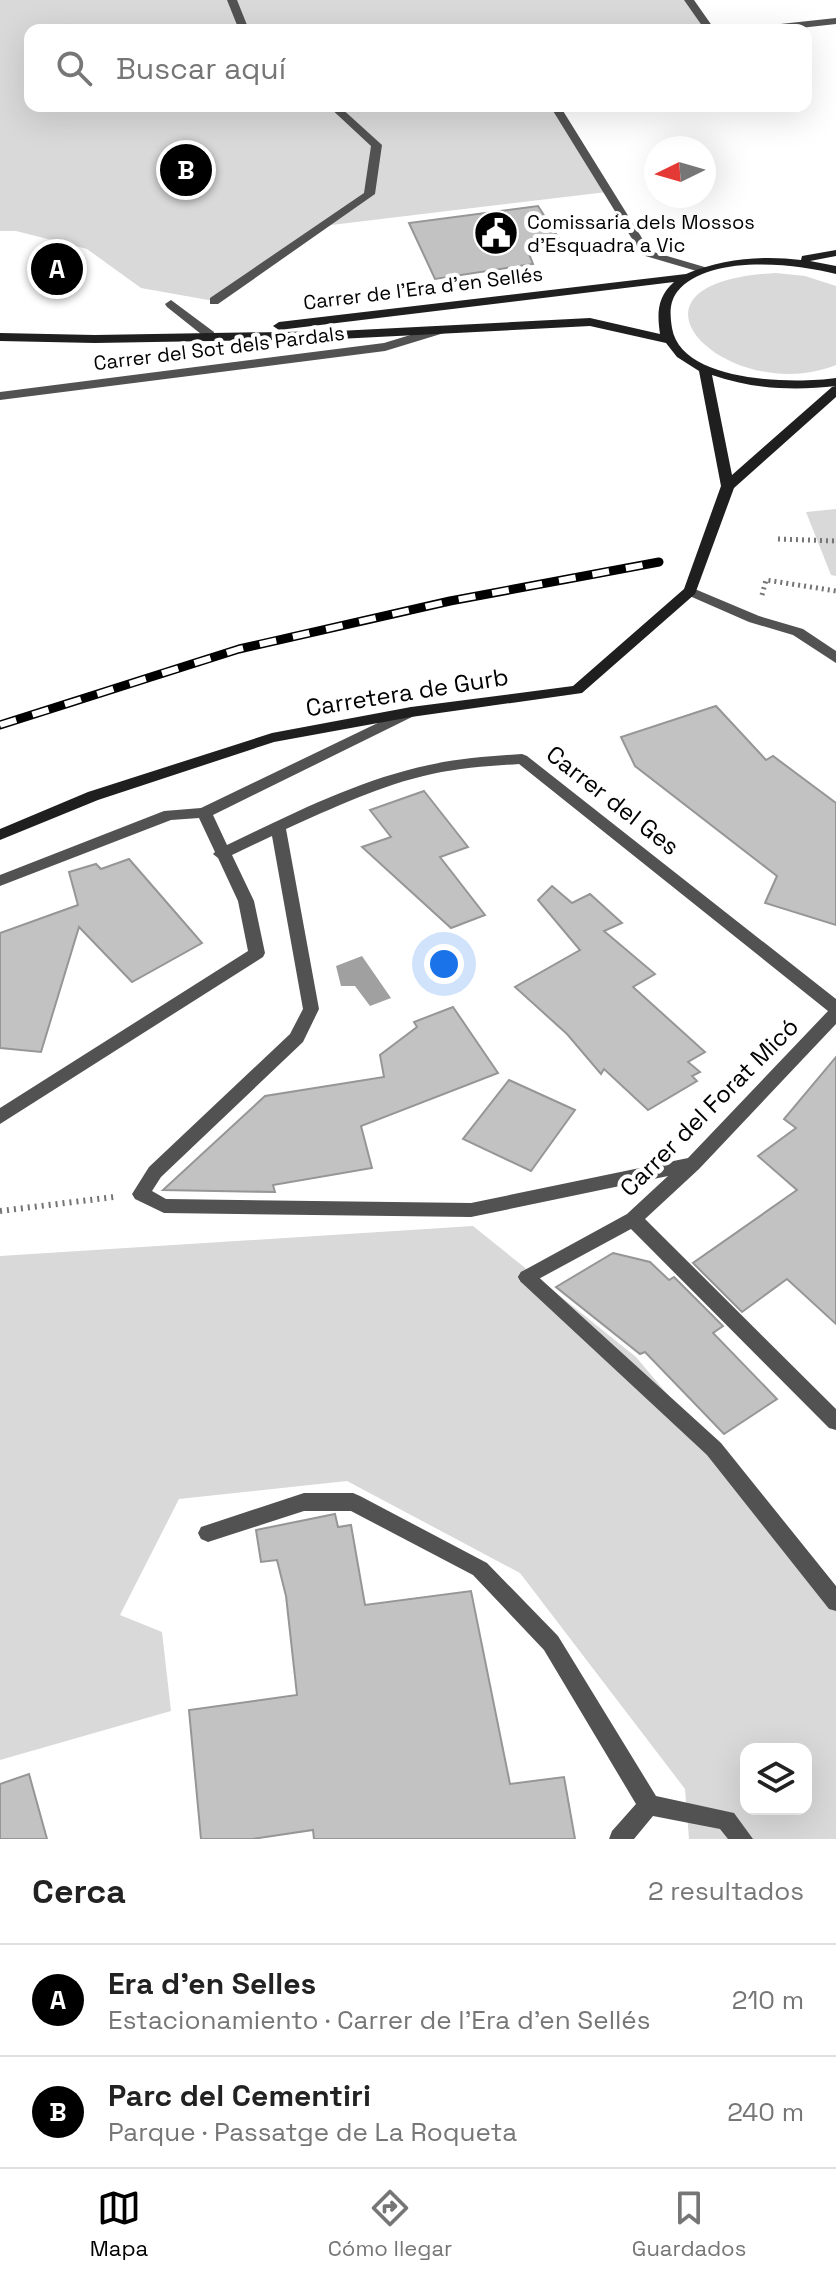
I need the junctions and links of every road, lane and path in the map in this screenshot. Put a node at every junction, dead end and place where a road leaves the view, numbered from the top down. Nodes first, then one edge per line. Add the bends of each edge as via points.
1 (232, 0) edge
2 (689, 0) edge
3 (836, 21) edge
4 (242, 24) edge
5 (706, 24) edge
6 (809, 24) edge
7 (340, 112) edge
8 (559, 112) edge
9 (836, 253) edge
10 (792, 260) junction
11 (704, 270) junction
12 (836, 270) edge
13 (689, 277) junction
14 (214, 301) dead end
15 (171, 304) dead end
16 (440, 330) junction
17 (210, 335) junction
18 (0, 337) edge
19 (670, 340) junction
20 (704, 367) junction
21 (836, 382) edge
22 (836, 390) edge
23 (0, 396) edge
24 (728, 486) junction
25 (778, 539) dead end
26 (836, 541) edge
27 (766, 580) dead end
28 (690, 591) junction
29 (836, 591) edge
30 (836, 658) edge
31 (411, 712) junction
32 (204, 813) junction
33 (278, 827) junction
34 (0, 835) edge
35 (221, 854) junction
36 (0, 881) edge
37 (836, 1010) edge
38 (0, 1117) edge
39 (693, 1164) junction
40 (141, 1194) junction
41 (0, 1211) edge
42 (633, 1219) junction
43 (836, 1422) edge
44 (208, 1533) dead end
45 (836, 1602) edge
46 (649, 1805) junction
47 (621, 1839) edge
48 (742, 1839) edge

1 - 4 street
2 - 5 street
3 - 6 street
7 - 14 street via 377,145 369,194
8 - 11 street via 646,253
9 - 10 street
10 - 11 street via 746,260
10 - 12 street
11 - 13 street
13 - 17 street, Carrer de l'Era d'en Sellés
13 - 19 street via 671,292 663,309
15 - 17 street
16 - 17 street, Carrer de l'Era d'en Sellés
16 - 19 street, Carrer de l'Era d'en Sellés via 590,322
16 - 23 street, Carrer del Sot dels Pardals via 385,347
17 - 18 street, Carrer de l'Era d'en Sellés
19 - 20 street
20 - 21 street via 769,386
20 - 24 street
22 - 24 street, Carretera de Gurb
24 - 28 street, Carretera de Gurb
25 - 26 path
27 - 29 path
28 - 30 street via 798,632
28 - 31 street, Carretera de Gurb via 577,690
31 - 32 street
31 - 34 street, Carretera de Gurb via 272,738 93,796
32 - 35 street
32 - 36 street via 169,815
33 - 35 street, Carrer del Ges
33 - 37 street, Carrer del Ges via 421,771 522,759
33 - 40 street via 311,1009 297,1038 155,1172
35 - 38 street via 246,901 257,953
37 - 39 street, Carrer del Forat Micó
39 - 40 street via 471,1210 164,1206
39 - 42 street, Carrer del Forat Micó
40 - 41 path
42 - 43 street
42 - 45 street, Carrer del Forat Micó via 527,1277 714,1449
44 - 46 street via 304,1502 353,1502 480,1569 551,1643
46 - 47 street
46 - 48 street via 726,1820

